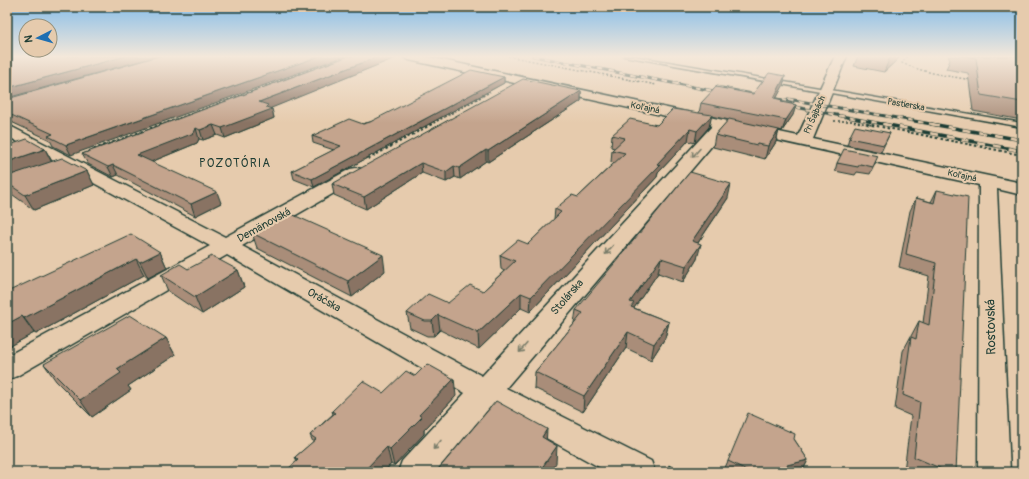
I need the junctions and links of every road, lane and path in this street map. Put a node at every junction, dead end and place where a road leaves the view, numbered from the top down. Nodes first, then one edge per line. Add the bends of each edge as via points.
1 (289, 78) edge
2 (509, 78) edge
3 (627, 78) edge
4 (758, 78) edge
5 (832, 78) edge
6 (962, 78) edge
7 (521, 81) junction
8 (979, 82) edge
9 (657, 84) dead end
10 (827, 90) junction
11 (497, 91) joint
12 (814, 119) junction
13 (722, 124) junction
14 (1022, 125) edge
15 (7, 130) edge
16 (804, 141) junction
17 (1022, 155) edge
18 (73, 161) junction
19 (366, 164) joint
20 (988, 182) junction
21 (1022, 189) edge
22 (14, 190) edge
23 (7, 193) edge
24 (226, 246) junction
25 (7, 369) edge
26 (485, 390) junction
27 (666, 465) dead end
28 (414, 472) edge
29 (639, 472) edge
30 (680, 472) edge
31 (994, 472) edge

1 - 18 path
2 - 7 street, Koľajná
3 - 9 path
4 - 10 lane, Pastierska
5 - 10 street
6 - 8 path
7 - 11 street
7 - 13 street, Koľajná
10 - 12 street, Pri Šajbách
10 - 14 lane, Pastierska
11 - 19 path
12 - 16 street, Pri Šajbách
12 - 17 path via 852,121
13 - 16 street, Koľajná
13 -> 26 street, Stolárska
15 - 18 street, Oráčska
16 - 20 street, Koľajná
18 - 24 street, Oráčska
19 - 24 street, Demänovská
20 - 21 street, Koľajná
20 - 31 street, Rostovská
22 - 23 path
24 - 25 street, Demänovská
24 - 26 street, Oráčska
26 -> 28 street, Stolárska
26 - 29 street, Oráčska
27 - 30 path

